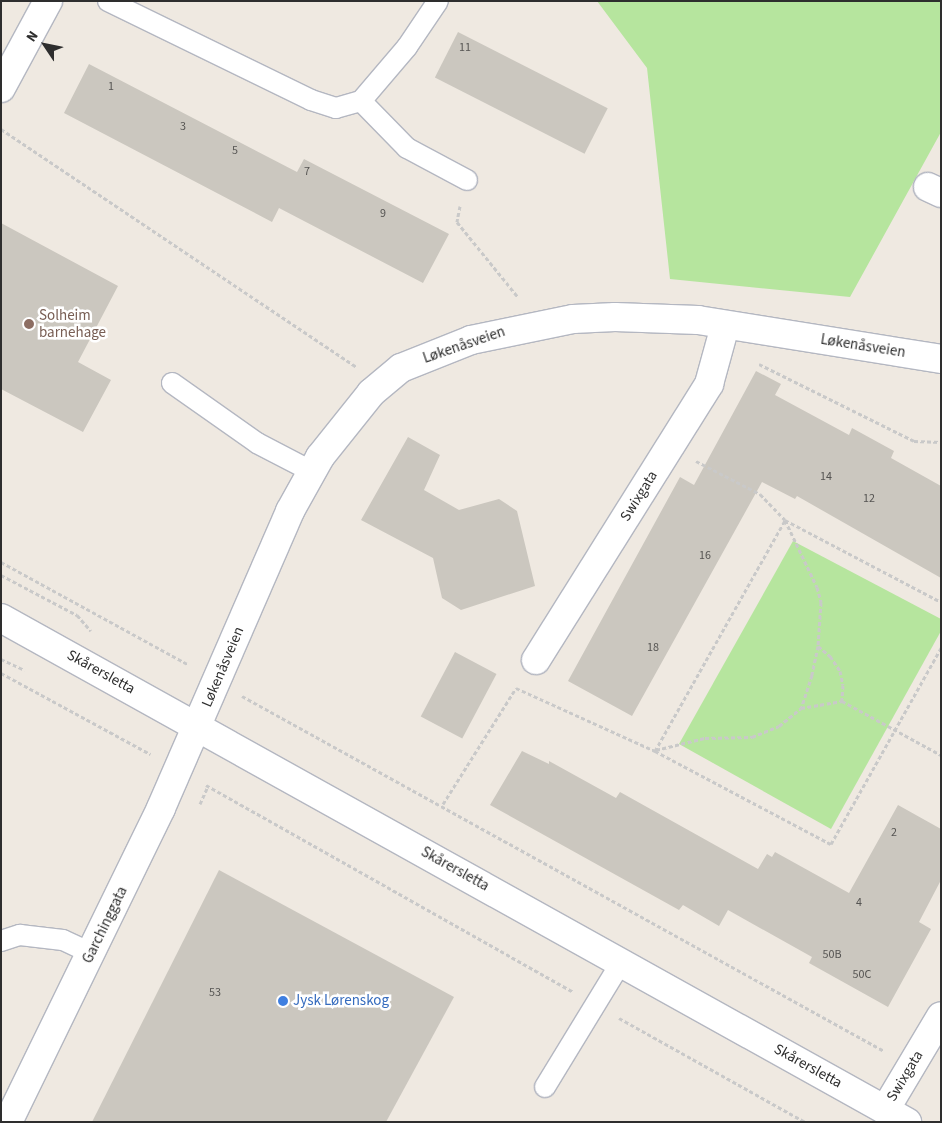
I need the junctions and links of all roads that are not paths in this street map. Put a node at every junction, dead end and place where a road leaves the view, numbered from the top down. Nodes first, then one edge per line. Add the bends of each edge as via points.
1 (48, 1) edge
2 (108, 1) edge
3 (438, 1) edge
4 (8, 60) edge
5 (1, 88) edge
6 (361, 101) junction
7 (466, 180) road end
8 (725, 326) junction
9 (941, 359) edge
10 (172, 383) dead end
11 (311, 470) junction
12 (1, 618) edge
13 (536, 660) dead end
14 (198, 726) junction
15 (1, 941) edge
16 (91, 953) junction
17 (622, 961) junction
18 (941, 1016) edge
19 (545, 1087) dead end
20 (896, 1116) edge
21 (8, 1122) edge

1 - 4 street
2 - 6 lane via 311,100 336,108
3 - 6 lane via 407,47
4 - 5 street
6 - 7 lane via 407,148
8 - 9 street, Løkenåsveien
8 - 11 street, Løkenåsveien via 657,318 590,318 535,324 471,340 401,368 370,393
8 - 13 street, Swixgata via 709,384
10 - 11 lane via 257,443
11 - 14 street, Løkenåsveien
12 - 14 street, Skårersletta
14 - 16 street, Garchinggata
14 - 17 street, Skårersletta
15 - 16 lane via 20,935 63,940
16 - 21 street, Garchinggata
17 - 19 lane
17 - 20 street, Skårersletta
18 - 20 street, Swixgata via 911,1066

